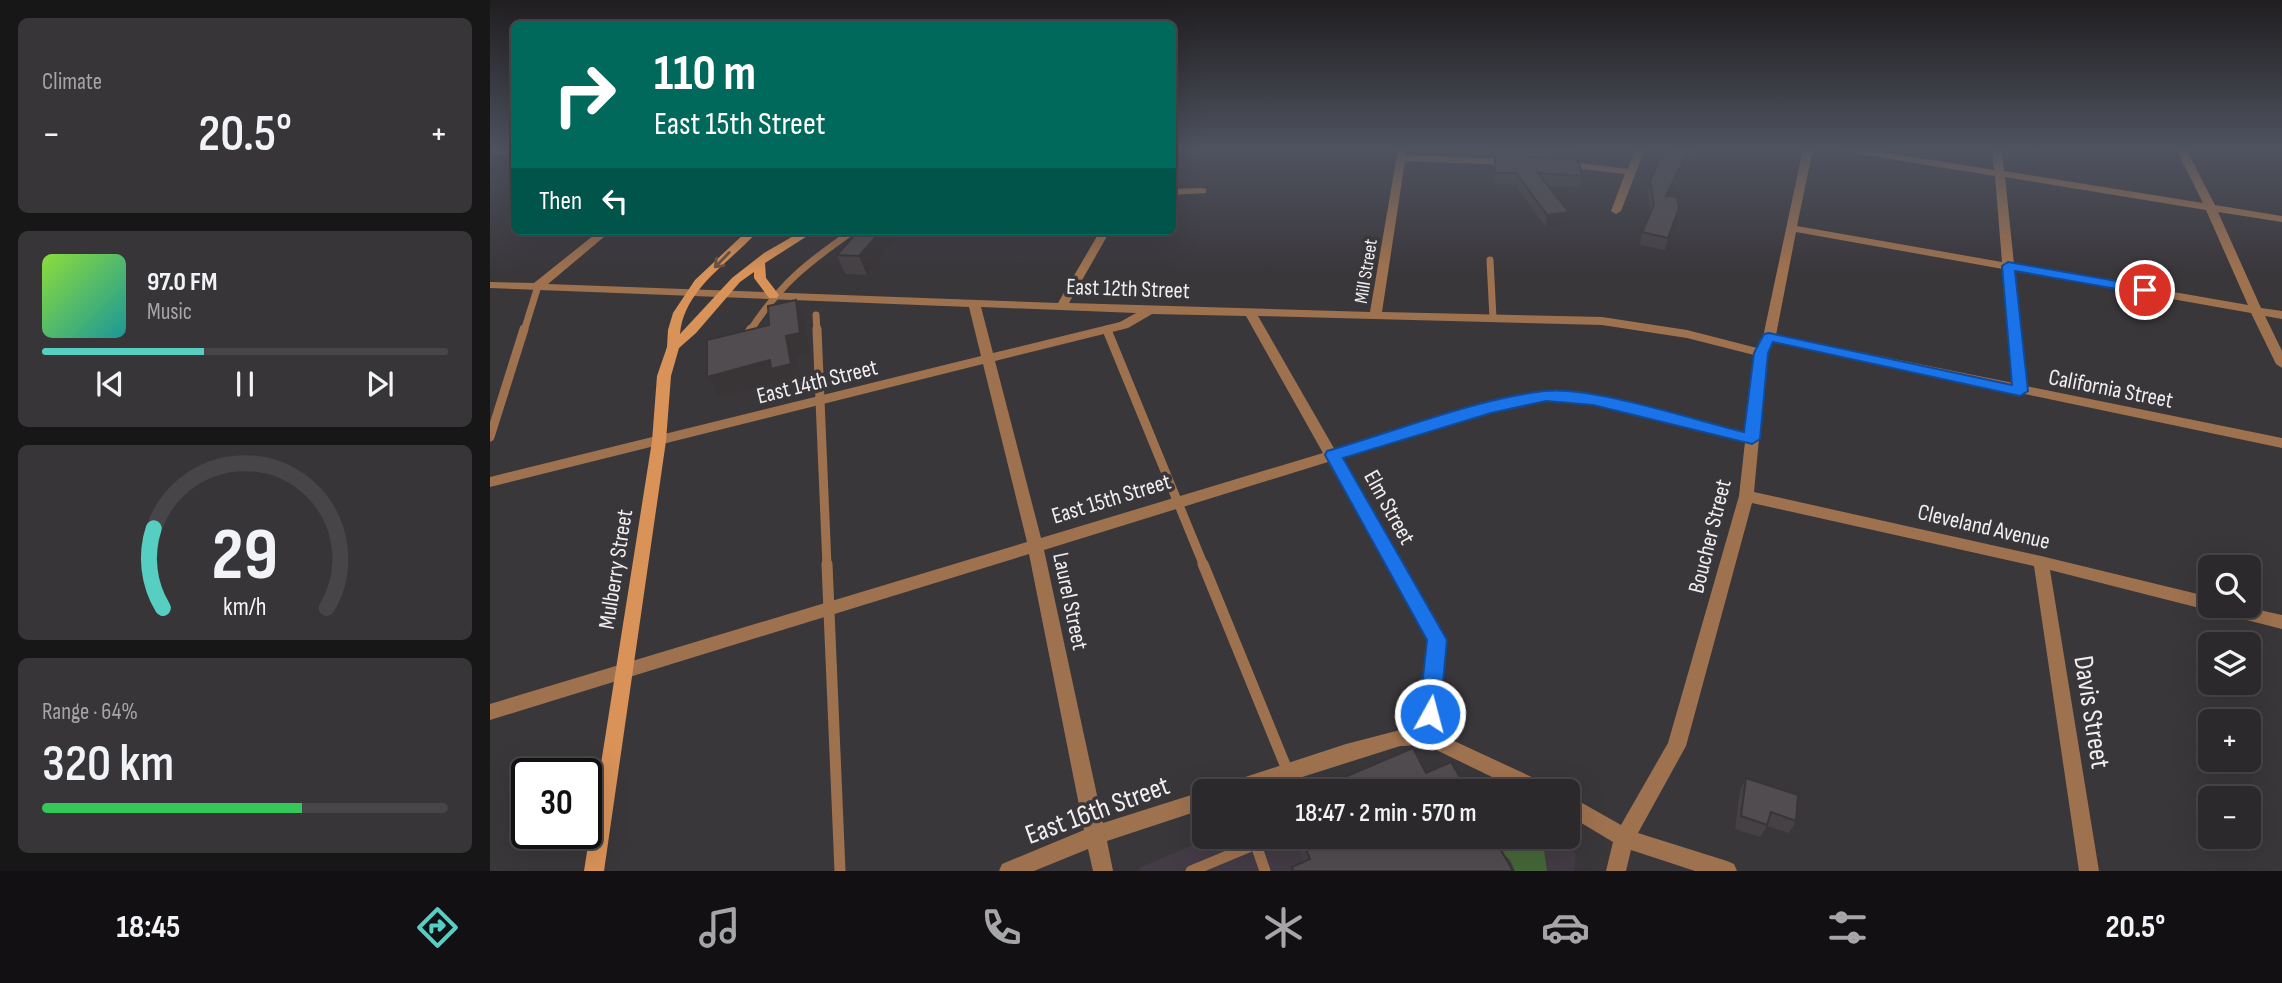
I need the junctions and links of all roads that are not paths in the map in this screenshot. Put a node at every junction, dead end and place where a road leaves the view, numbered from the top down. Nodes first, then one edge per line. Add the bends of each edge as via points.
1 (1395, 190) edge
2 (1624, 190) edge
3 (1799, 190) edge
4 (2002, 190) edge
5 (2092, 190) edge
6 (2204, 190) edge
7 (1202, 191) dead end
8 (1176, 192) edge
9 (2214, 208) junction
10 (1616, 211) dead end
11 (2282, 219) edge
12 (1791, 228) junction
13 (601, 235) edge
14 (749, 235) edge
15 (803, 235) edge
16 (847, 235) edge
17 (1103, 235) edge
18 (1490, 260) dead end
19 (759, 262) junction
20 (2008, 266) junction
21 (490, 285) edge
22 (538, 286) junction
23 (693, 292) junction
24 (721, 293) junction
25 (773, 295) junction
26 (974, 302) junction
27 (1062, 306) junction
28 (1150, 310) junction
29 (2254, 310) junction
30 (1250, 313) junction
31 (816, 315) dead end
32 (1376, 315) junction
33 (2282, 315) edge
34 (1493, 318) junction
35 (1107, 330) junction
36 (1769, 337) junction
37 (673, 346) junction
38 (738, 348) edge
39 (1761, 353) junction
40 (989, 360) junction
41 (2282, 364) edge
42 (2020, 391) junction
43 (820, 402) junction
44 (490, 437) edge
45 (1752, 439) junction
46 (659, 441) junction
47 (2282, 443) edge
48 (1333, 455) junction
49 (490, 482) edge
50 (1746, 496) junction
51 (1177, 502) junction
52 (1035, 544) junction
53 (2041, 562) junction
54 (2198, 601) edge
55 (829, 607) junction
56 (2261, 617) edge
57 (2282, 622) edge
58 (622, 669) junction
59 (490, 712) edge
60 (1427, 737) junction
61 (1288, 772) junction
62 (1267, 779) edge
63 (1516, 779) edge
64 (1192, 804) edge
65 (1580, 811) edge
66 (1097, 835) junction
67 (1625, 838) junction
68 (1236, 849) edge
69 (1257, 849) edge
70 (594, 871) edge
71 (840, 871) edge
72 (1009, 871) edge
73 (1103, 871) edge
74 (1191, 871) edge
75 (1265, 871) edge
76 (1616, 871) edge
77 (1727, 871) edge
78 (2089, 871) edge

1 - 32 street, Mill Street
2 - 10 street
3 - 12 street, Boucher Street
4 - 20 street
5 - 9 street
6 - 9 street
7 - 8 street
9 - 11 street
9 - 29 street
12 - 20 street
12 - 36 street, Boucher Street
13 - 22 street
14 -> 23 street, Mulberry Street
15 - 19 street
16 - 25 lane via 803,266
17 - 27 street
18 - 34 lane
19 - 24 street
19 - 25 street via 760,278
20 - 29 street
20 - 42 street
21 - 22 street, East 12th Street
22 - 23 street, East 12th Street
22 - 44 lane
23 - 24 street, East 12th Street
23 - 37 street, Mulberry Street via 671,330
24 - 25 street, East 12th Street
24 - 37 street
25 - 26 street, East 12th Street
25 - 38 lane
26 - 27 street, East 12th Street
26 - 40 street, Laurel Street
27 - 28 street, East 12th Street
28 - 30 street, East 12th Street
28 - 35 street, East 14th Street
29 - 33 street
29 - 41 street
30 - 32 street, East 12th Street
30 - 48 street, Elm Street
31 - 43 lane
32 - 34 street, East 12th Street
34 - 39 street, East 12th Street via 1602,321 1687,334
35 - 40 street, East 14th Street
35 - 51 lane
36 - 39 street, Boucher Street
36 - 42 street, California Street
37 - 46 street, Mulberry Street via 664,376
39 - 45 street, Boucher Street
40 - 43 street, East 14th Street
40 - 52 street, Laurel Street
42 - 47 street, California Street
43 - 46 street, East 14th Street
43 - 55 lane
45 - 48 street, East 15th Street via 1593,400 1546,396 1489,408
45 - 50 street, Boucher Street
46 - 49 street, East 14th Street
46 - 58 street, Mulberry Street
48 - 51 street, East 15th Street
48 - 60 street, Elm Street via 1437,640
50 - 53 street, Cleveland Avenue
50 - 67 street, Boucher Street via 1676,746
51 - 52 street, East 15th Street
51 - 61 lane
52 - 55 street, East 15th Street
52 - 66 street, Laurel Street
53 - 54 street, Cleveland Avenue
53 - 78 street, Davis Street
55 - 58 street, East 15th Street
55 - 71 lane
56 - 57 street, Cleveland Avenue
58 - 59 street, East 15th Street
58 - 70 street, Mulberry Street
60 - 61 street via 1400,738
60 - 63 street
61 - 62 street
64 - 66 street, East 16th Street
65 - 67 street
66 - 72 street, East 16th Street
66 - 73 street, Laurel Street
67 - 76 street
67 - 77 street
68 - 74 lane
69 - 75 lane

